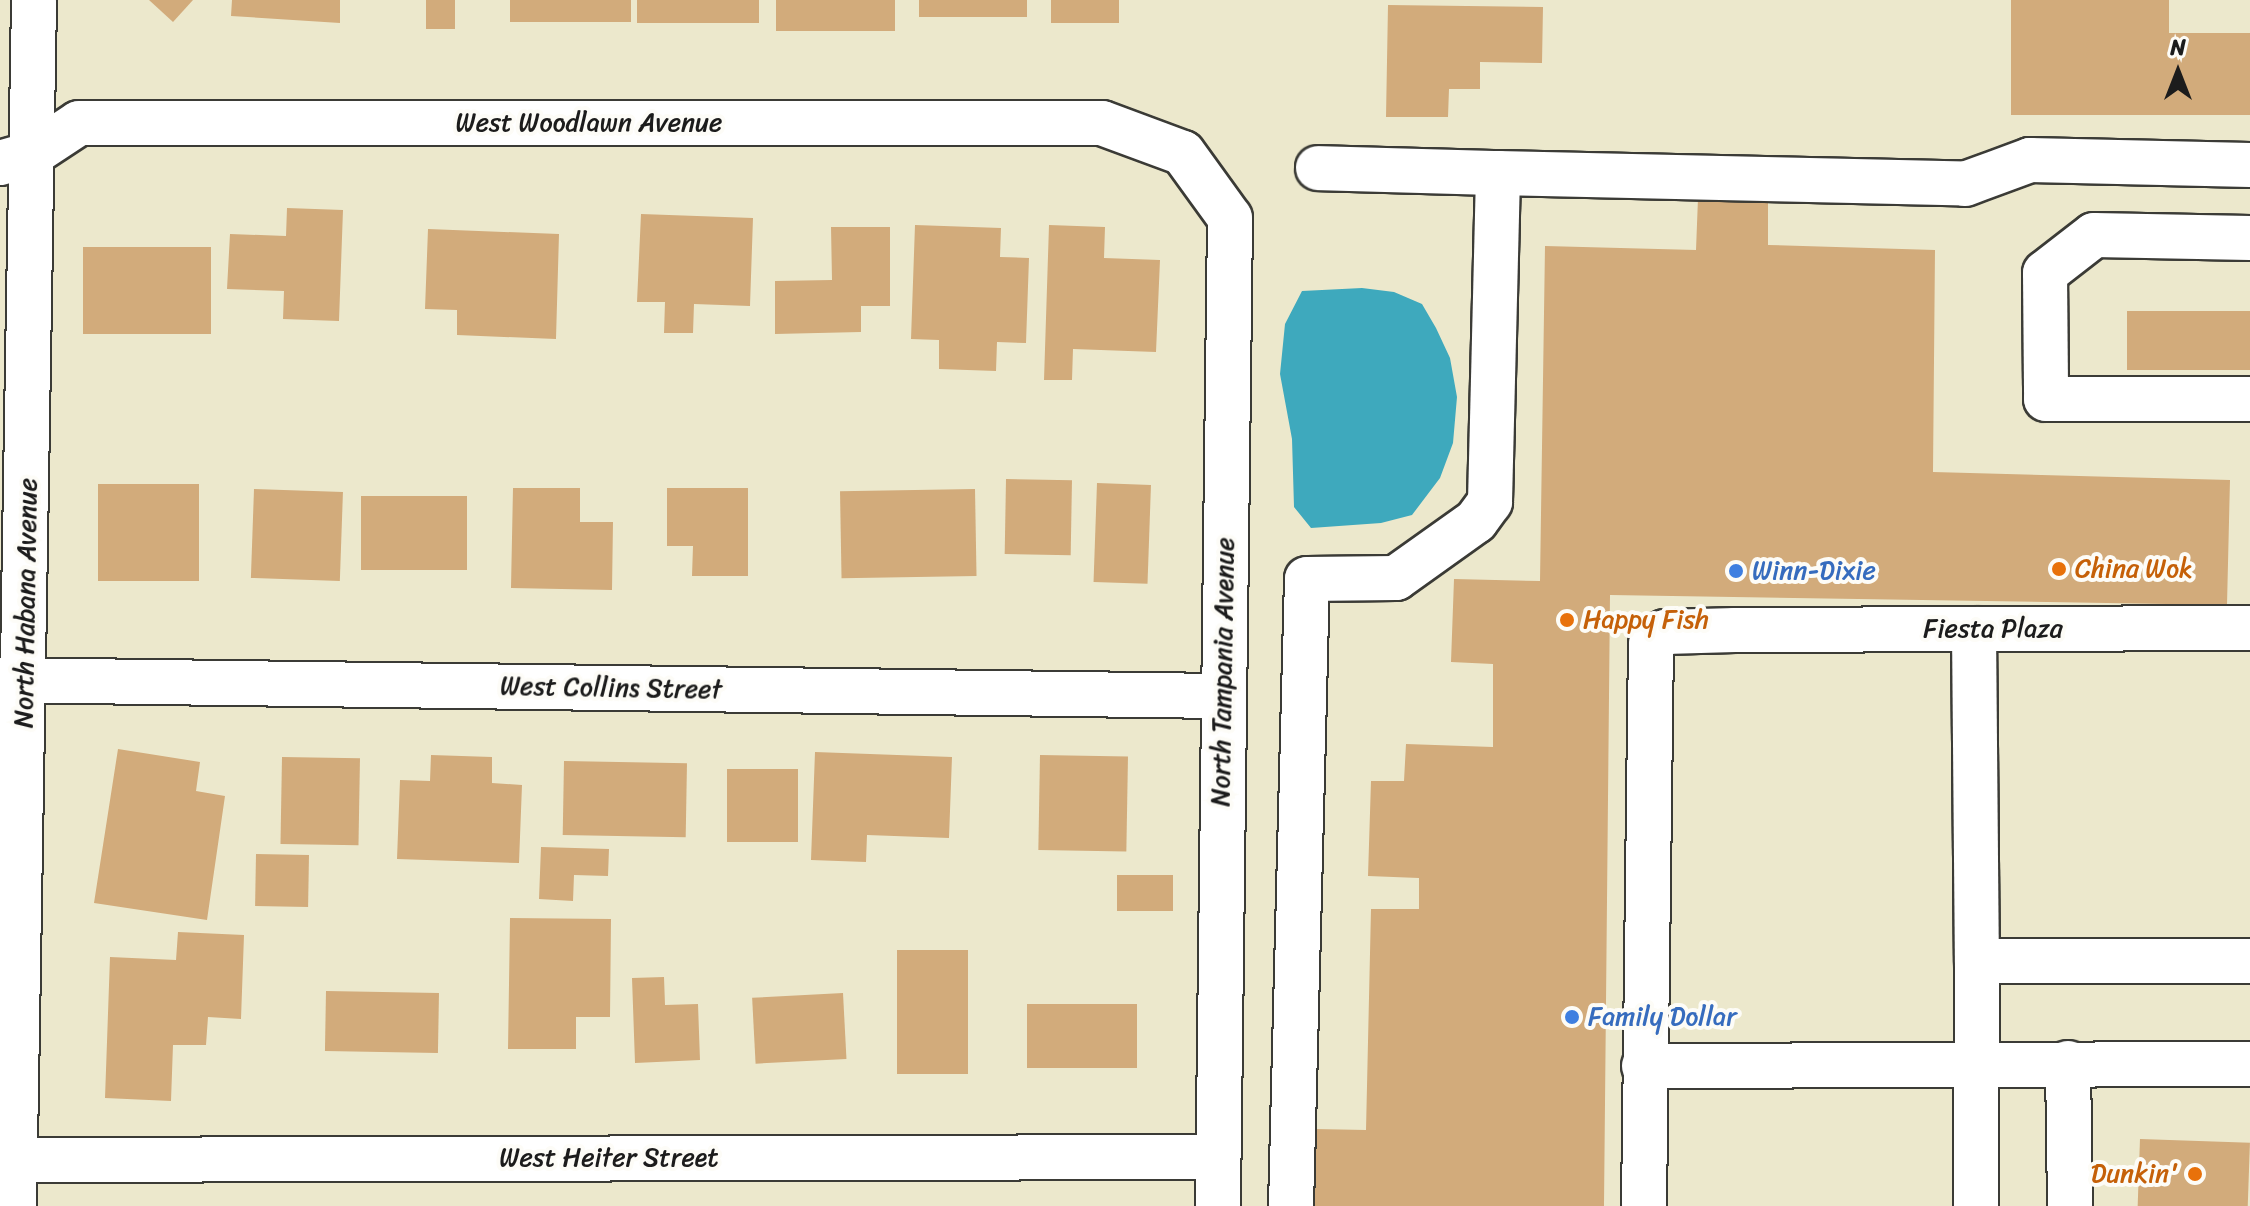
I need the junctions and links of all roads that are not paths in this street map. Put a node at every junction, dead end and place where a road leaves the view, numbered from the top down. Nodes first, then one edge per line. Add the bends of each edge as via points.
1 (34, 0) edge
2 (1183, 153) joint
3 (16, 158) edge
4 (2250, 165) edge
5 (1318, 168) dead end
6 (1498, 173) junction
7 (2250, 238) edge
8 (2250, 399) edge
9 (2250, 628) edge
10 (1974, 629) junction
11 (13, 680) edge
12 (1222, 696) junction
13 (1977, 961) junction
14 (2250, 961) edge
15 (2068, 1063) junction
16 (1977, 1064) junction
17 (2250, 1064) edge
18 (1644, 1066) junction
19 (1218, 1157) junction
20 (7, 1160) edge
21 (14, 1206) edge
22 (1218, 1206) edge
23 (1291, 1206) edge
24 (1644, 1206) edge
25 (1976, 1206) edge
26 (2070, 1206) edge

1 - 3 street, North Habana Avenue
2 - 3 street, West Woodlawn Avenue via 1102,123 79,123
2 - 12 street, North Tampania Avenue via 1230,218
3 - 11 street, North Habana Avenue
4 - 6 street via 2030,160 1965,184
5 - 6 street
6 - 23 street via 1490,502 1476,521 1396,578 1307,579
7 - 8 street via 2094,235 2045,273 2046,399
9 - 10 street, Fiesta Plaza
10 - 13 street
10 - 18 street, Fiesta Plaza via 1665,632 1651,644
11 - 12 street, West Collins Street
11 - 20 street, North Habana Avenue
12 - 19 street, North Tampania Avenue
13 - 14 street
13 - 16 street
15 - 16 street
15 - 17 street
15 - 26 street
16 - 18 street
16 - 25 street
18 - 24 street
19 - 20 street, West Heiter Street
19 - 22 street, North Tampania Avenue
20 - 21 street, North Habana Avenue

